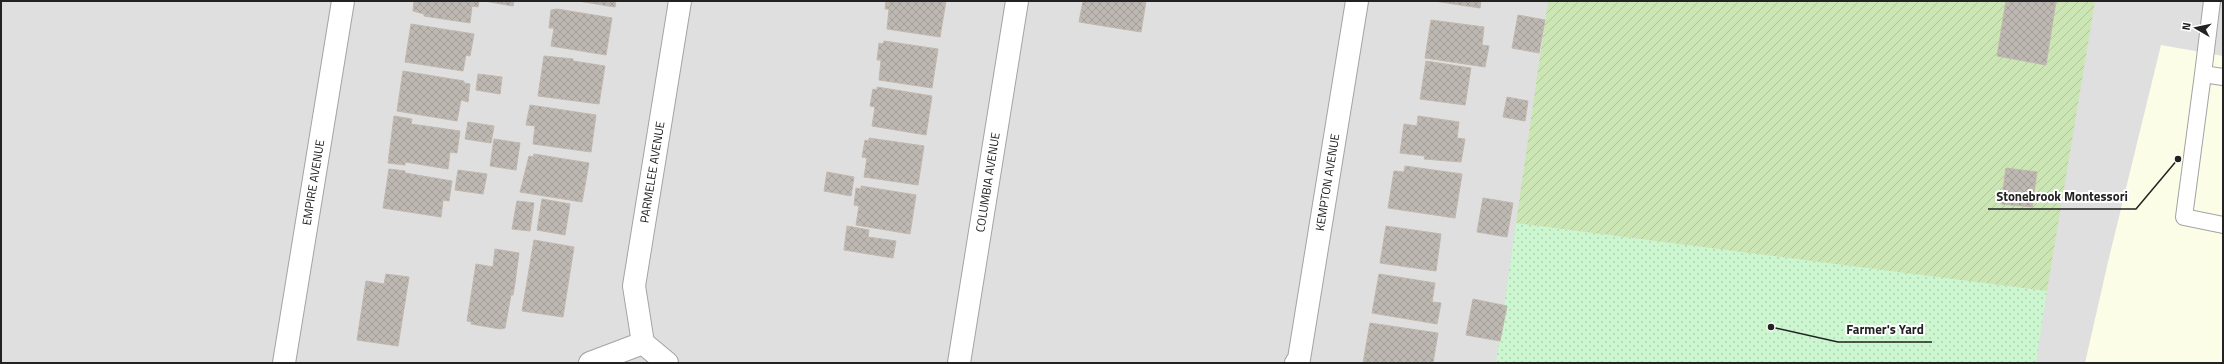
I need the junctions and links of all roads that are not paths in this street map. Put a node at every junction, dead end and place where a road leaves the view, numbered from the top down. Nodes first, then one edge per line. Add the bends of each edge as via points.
1 (343, 1) edge
2 (680, 1) edge
3 (1017, 1) edge
4 (1357, 1) edge
5 (2212, 1) edge
6 (2204, 74) junction
7 (2223, 77) edge
8 (2223, 225) edge
9 (644, 343) junction
10 (284, 363) edge
11 (590, 363) edge
12 (667, 363) edge
13 (959, 363) edge
14 (1296, 363) edge

1 - 10 street, EMPIRE AVENUE
2 - 9 street, PARMELEE AVENUE via 634,286
3 - 13 street, COLUMBIA AVENUE
4 - 14 street, KEMPTON AVENUE via 1299,359
5 - 6 lane
6 - 7 lane
6 - 8 lane via 2184,217
9 - 11 street
9 - 12 street

